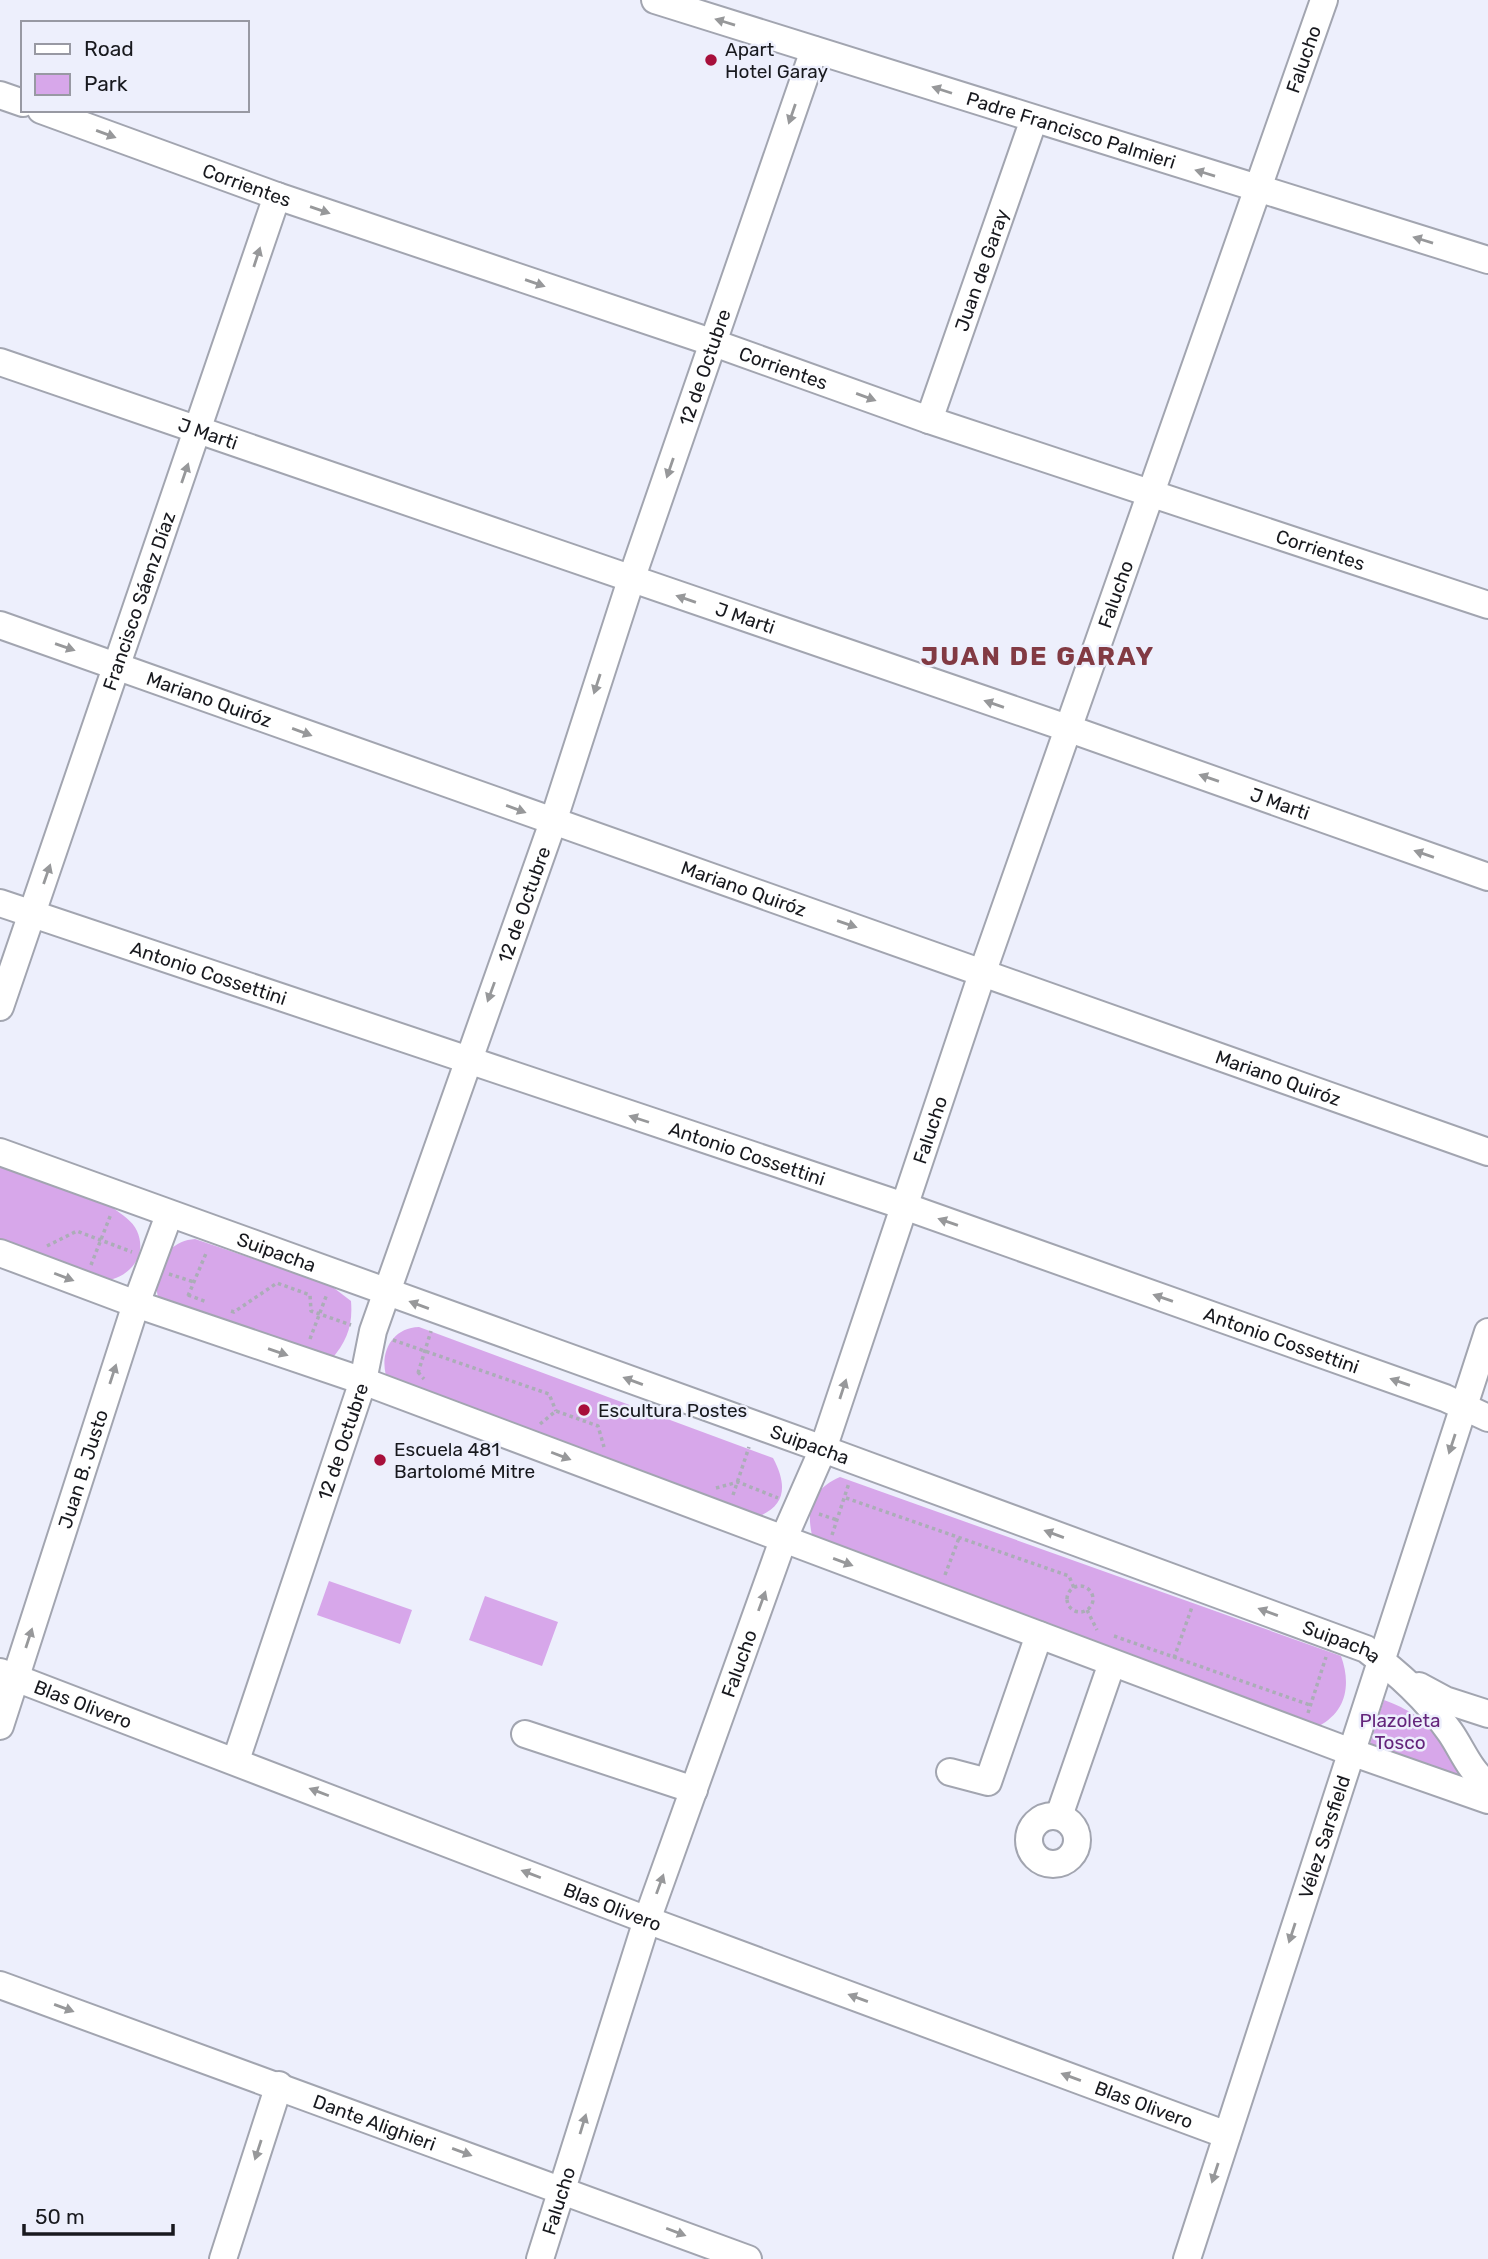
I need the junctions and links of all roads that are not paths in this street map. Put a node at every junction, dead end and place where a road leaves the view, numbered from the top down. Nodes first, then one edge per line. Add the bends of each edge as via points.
1 (655, 0) edge
2 (1324, 0) edge
3 (814, 50) junction
4 (0, 95) edge
5 (21, 102) edge
6 (46, 112) edge
7 (1034, 119) junction
8 (1258, 189) junction
9 (277, 196) junction
10 (1488, 260) edge
11 (714, 343) junction
12 (0, 362) edge
13 (929, 420) junction
14 (200, 429) junction
15 (1151, 493) junction
16 (631, 580) junction
17 (1488, 605) edge
18 (0, 625) edge
19 (119, 666) junction
20 (1067, 729) junction
21 (553, 822) junction
22 (1488, 877) edge
23 (0, 903) edge
24 (33, 915) junction
25 (983, 971) junction
26 (0, 1007) edge
27 (466, 1061) junction
28 (0, 1152) edge
29 (1488, 1152) edge
30 (904, 1206) junction
31 (169, 1215) junction
32 (0, 1253) edge
33 (386, 1293) junction
34 (136, 1304) junction
35 (1488, 1332) edge
36 (363, 1381) junction
37 (1464, 1406) junction
38 (1488, 1418) edge
39 (823, 1449) junction
40 (783, 1540) junction
41 (1039, 1635) junction
42 (1382, 1661) junction
43 (1112, 1663) junction
44 (8, 1675) edge
45 (1406, 1679) junction
46 (1488, 1714) edge
47 (0, 1726) edge
48 (525, 1734) dead end
49 (1351, 1752) junction
50 (236, 1760) junction
51 (950, 1772) dead end
52 (1488, 1784) edge
53 (694, 1790) junction
54 (1488, 1800) edge
55 (1059, 1816) dead end
56 (647, 1920) junction
57 (0, 1985) edge
58 (279, 2085) junction
59 (1227, 2135) junction
60 (563, 2189) junction
61 (223, 2259) edge
62 (540, 2259) edge
63 (748, 2259) edge
64 (1187, 2259) edge

3 -> 1 street, Padre Francisco Palmieri
2 - 8 street, Falucho
7 -> 3 street, Padre Francisco Palmieri
3 -> 11 street, 12 de Octubre
4 - 5 street
6 -> 9 street, Corrientes
8 -> 7 street, Padre Francisco Palmieri
7 - 13 street, Juan de Garay
10 -> 8 street, Padre Francisco Palmieri
8 - 15 street, Falucho
9 -> 11 street, Corrientes
14 -> 9 street, Francisco Sáenz Díaz
11 -> 13 street, Corrientes
11 -> 16 street, 12 de Octubre
12 - 14 street, J Marti
13 - 15 street, Corrientes
14 - 16 street, J Marti
19 -> 14 street, Francisco Sáenz Díaz
15 - 17 street, Corrientes
15 - 20 street, Falucho
20 -> 16 street, J Marti
16 -> 21 street, 12 de Octubre
18 -> 19 street, Mariano Quiróz
19 -> 21 street, Mariano Quiróz
24 -> 19 street, Francisco Sáenz Díaz
22 -> 20 street, J Marti
20 - 25 street, Falucho
21 -> 25 street, Mariano Quiróz
21 -> 27 street, 12 de Octubre
23 - 24 street, Antonio Cossettini
24 - 26 street, Francisco Sáenz Díaz
24 - 27 street, Antonio Cossettini
25 - 29 street, Mariano Quiróz
25 - 30 street, Falucho
30 -> 27 street, Antonio Cossettini
27 - 33 street, 12 de Octubre
28 - 31 street, Suipacha
37 -> 30 street, Antonio Cossettini
39 -> 30 street, Falucho
31 - 33 street, Suipacha
31 - 34 street, Juan B. Justo
32 -> 34 street
33 - 36 street, 12 de Octubre
39 -> 33 street, Suipacha
34 -> 36 street via 183,1306
44 -> 34 street, Juan B. Justo
35 - 37 street, Vélez Sarsfield
36 -> 40 street
36 - 50 street, 12 de Octubre
37 - 38 street, Antonio Cossettini
37 -> 42 street, Vélez Sarsfield
39 - 40 street, Falucho
42 -> 39 street, Suipacha via 1337,1637
40 -> 41 street
53 -> 40 street, Falucho
41 - 43 street
41 - 51 street via 988,1782
42 - 45 street, Suipacha
42 - 49 street, Vélez Sarsfield
43 - 49 street
43 - 55 street
44 - 47 street, Juan B. Justo
44 - 50 street, Blas Olivero
45 - 46 street via 1445,1700
45 - 52 street, Suipacha
48 - 53 street
49 - 54 street
49 -> 59 street, Vélez Sarsfield
56 -> 50 street, Blas Olivero
56 -> 53 street, Falucho
59 -> 56 street, Blas Olivero
60 -> 56 street, Falucho
57 -> 58 street, Dante Alighieri
58 -> 60 street, Dante Alighieri
58 -> 61 street
59 -> 64 street, Vélez Sarsfield
60 - 62 street, Falucho
60 -> 63 street, Dante Alighieri

